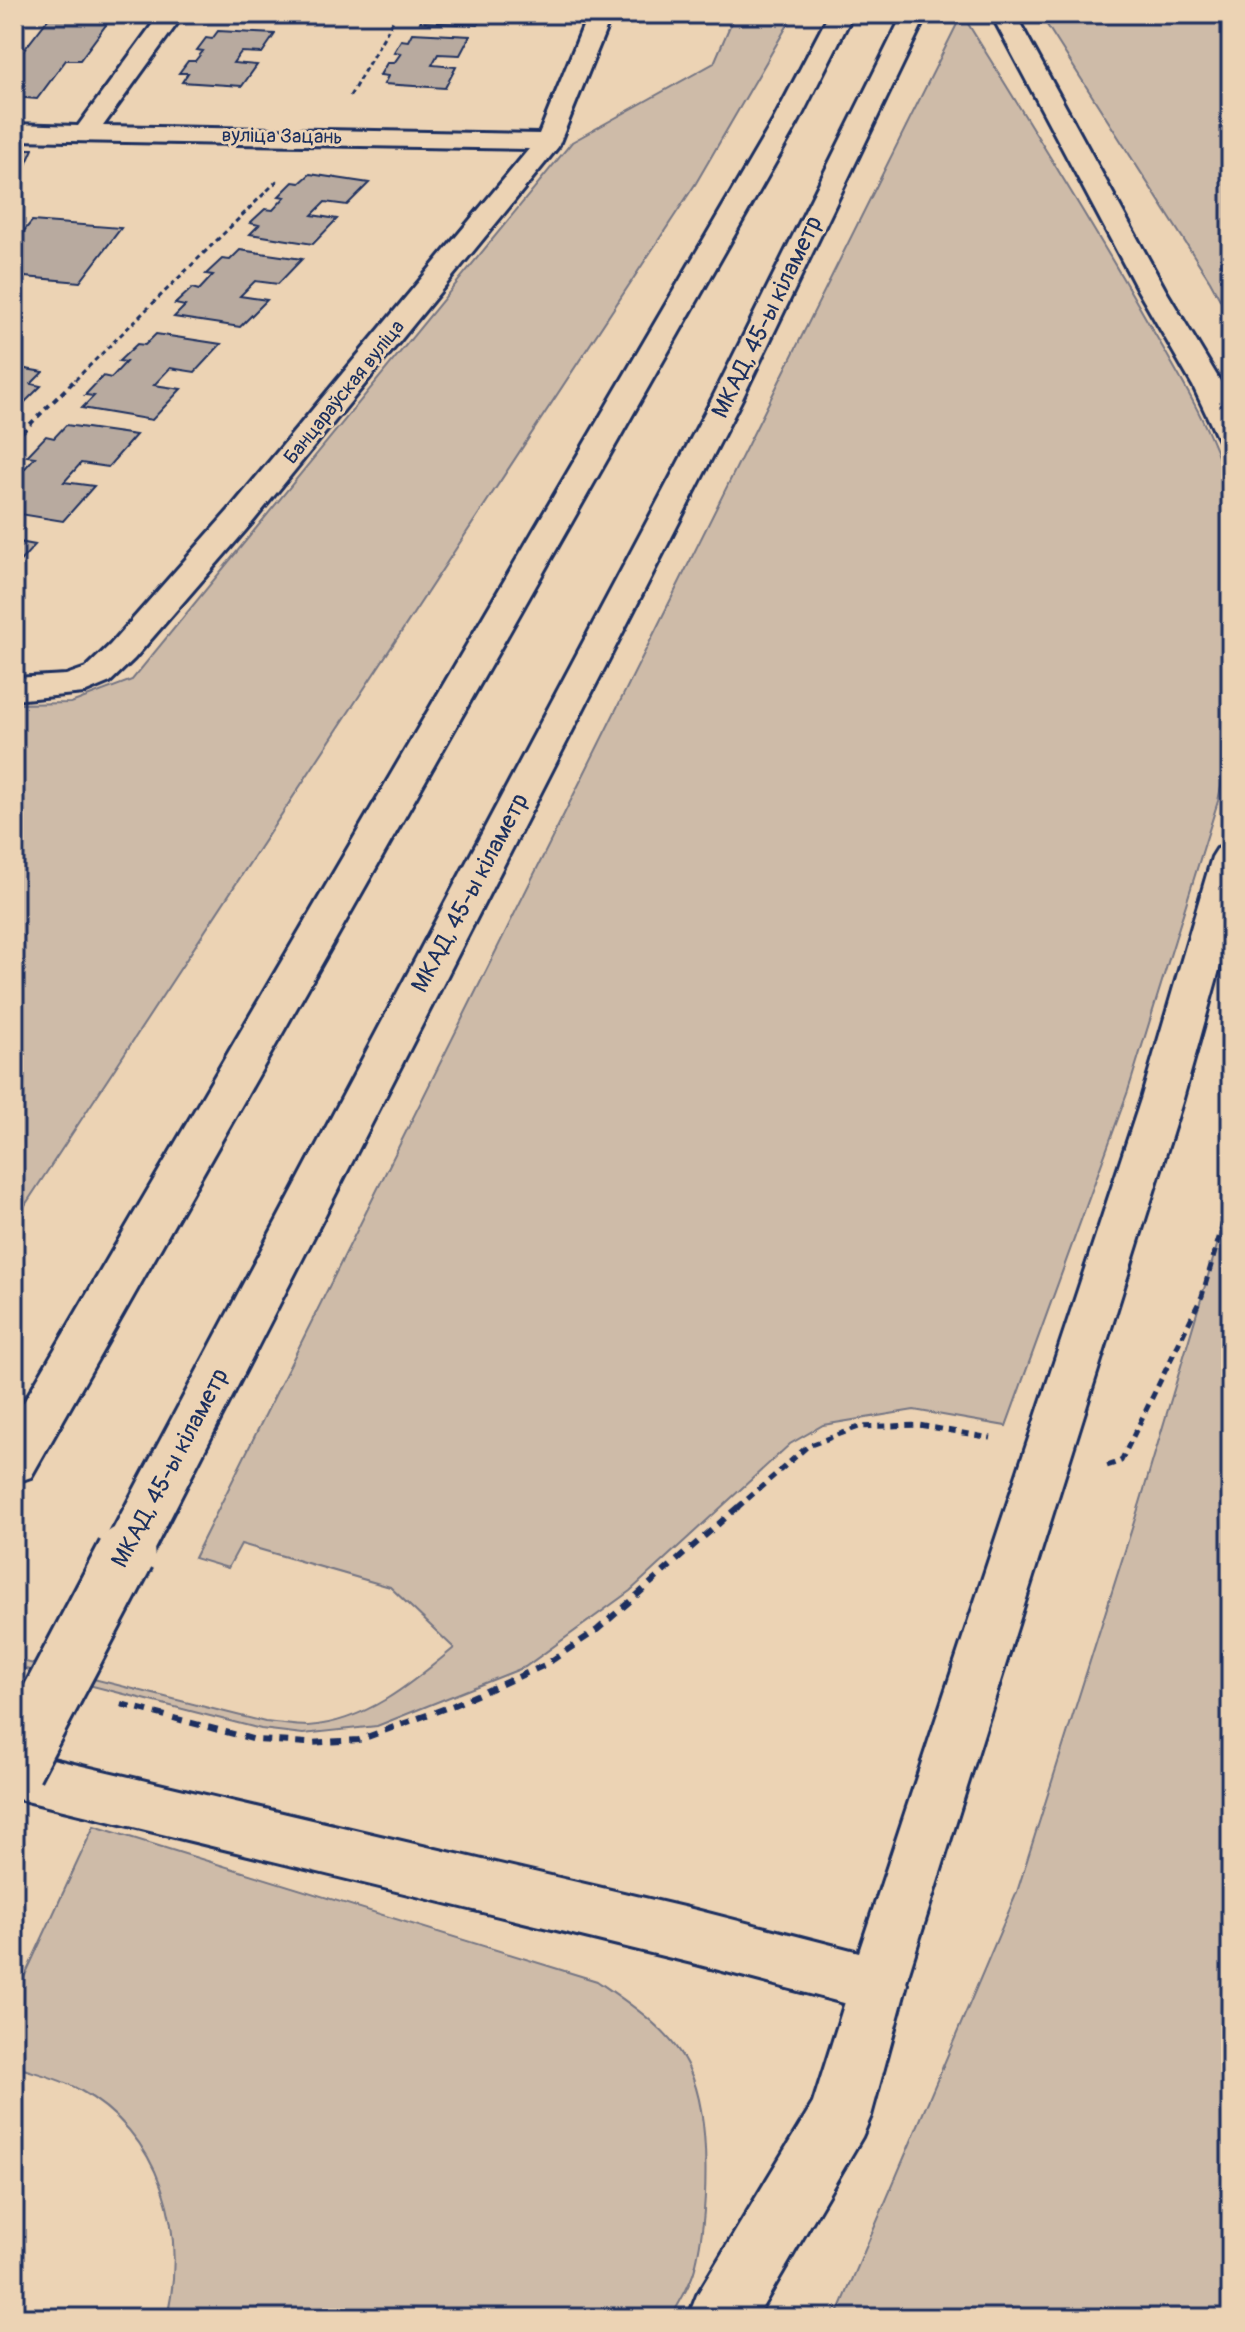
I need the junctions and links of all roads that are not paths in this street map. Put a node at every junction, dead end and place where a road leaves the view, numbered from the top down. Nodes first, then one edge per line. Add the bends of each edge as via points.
1 (172, 14) edge
2 (600, 14) edge
3 (841, 14) edge
4 (915, 14) edge
5 (1003, 14) edge
6 (14, 132) edge
7 (85, 133) junction
8 (549, 142) junction
9 (1231, 435) edge
10 (14, 689) edge
11 (1231, 857) edge
12 (14, 1463) edge
13 (14, 1767) edge
14 (14, 1774) edge
15 (878, 1984) junction
16 (720, 2318) edge

1 - 7 main road
2 - 8 main road, Банцараўская вуліца
3 - 12 main road via 786,121
4 - 13 main road, МКАД, 45-ы кіламетр, bridge via 720,413
5 - 9 main road
6 - 7 main road, вуліца Зацань
7 - 8 main road, вуліца Зацань
8 - 10 main road, Банцараўская вуліца via 122,652 98,675 71,685
11 - 15 main road via 1162,1099
14 - 15 main road
15 - 16 main road via 840,2116

